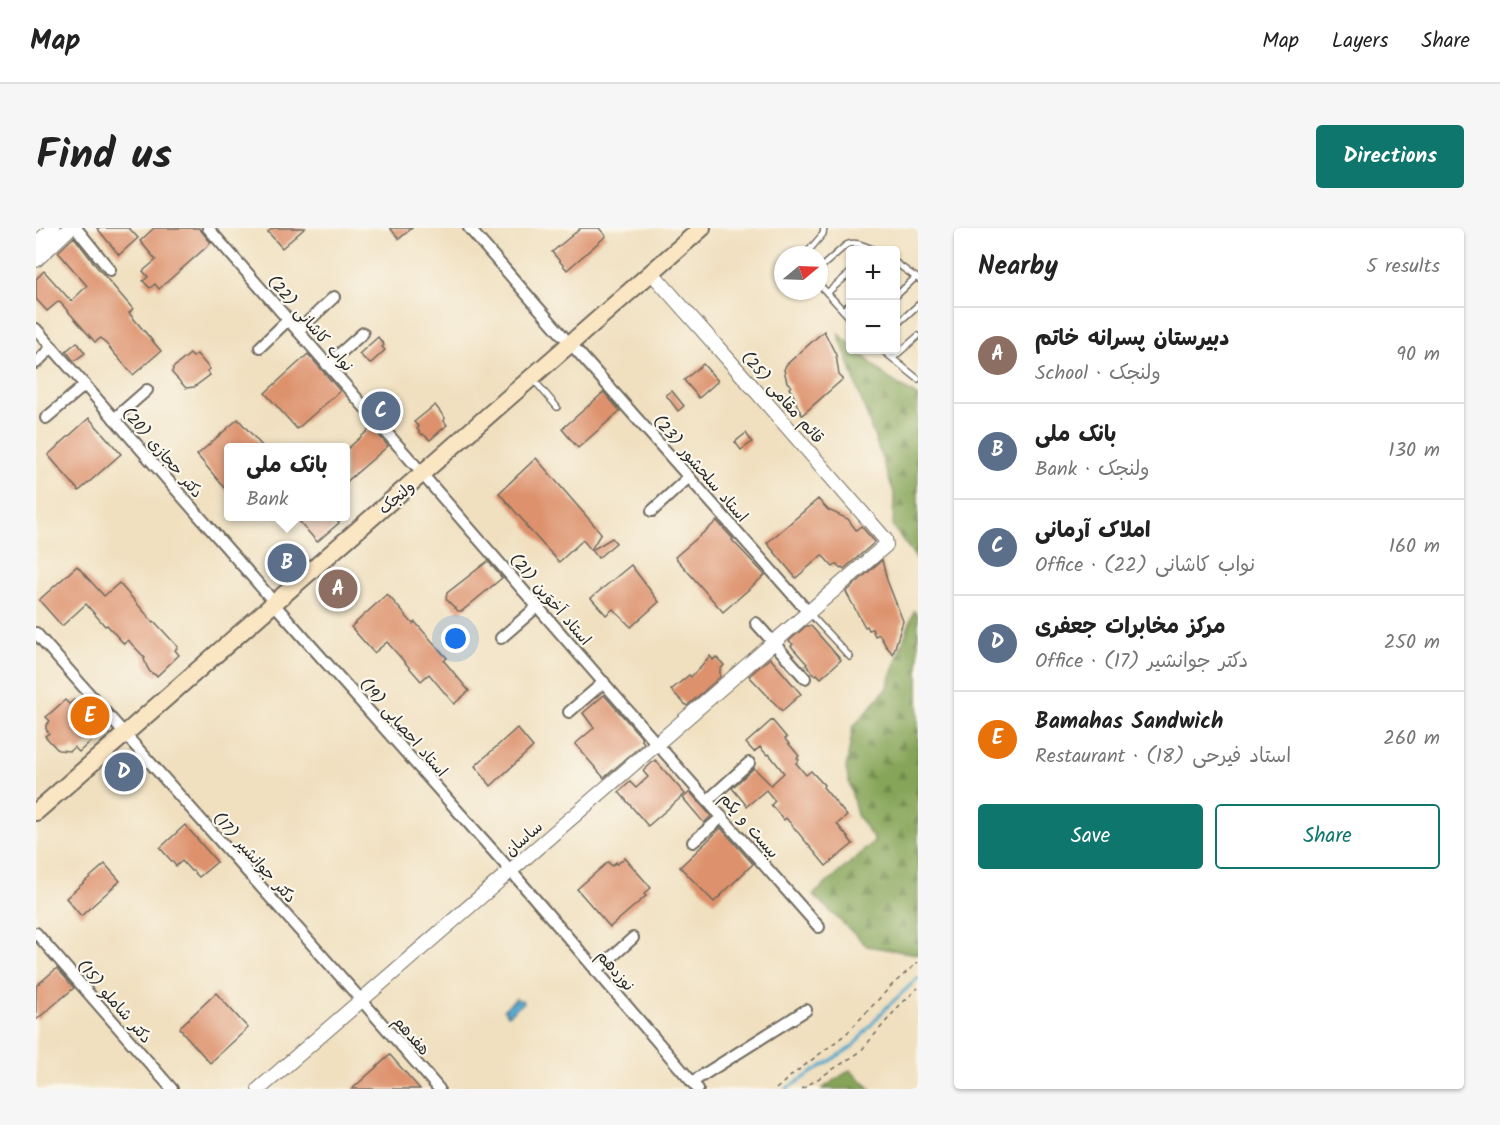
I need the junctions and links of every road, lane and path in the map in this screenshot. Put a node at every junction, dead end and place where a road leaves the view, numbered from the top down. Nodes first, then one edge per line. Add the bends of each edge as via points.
1 (53, 228) edge
2 (70, 228) edge
3 (76, 228) edge
4 (208, 228) edge
5 (469, 228) edge
6 (688, 228) edge
7 (702, 228) edge
8 (710, 228) edge
9 (824, 228) edge
10 (36, 244) edge
11 (813, 246) edge
12 (865, 246) edge
13 (36, 260) edge
14 (828, 261) edge
15 (900, 266) edge
16 (110, 270) dead end
17 (654, 271) junction
18 (846, 277) edge
19 (917, 278) edge
20 (828, 293) joint
21 (900, 293) edge
22 (334, 297) dead end
23 (918, 305) edge
24 (846, 307) edge
25 (843, 310) junction
26 (846, 313) edge
27 (288, 320) junction
28 (900, 321) edge
29 (36, 330) edge
30 (298, 331) junction
31 (363, 333) dead end
32 (918, 336) edge
33 (567, 340) junction
34 (52, 347) junction
35 (260, 347) dead end
36 (887, 354) edge
37 (892, 358) junction
38 (36, 363) edge
39 (327, 365) junction
40 (918, 369) edge
41 (912, 374) junction
42 (532, 378) junction
43 (918, 379) edge
44 (85, 385) junction
45 (147, 390) dead end
46 (557, 407) dead end
47 (46, 418) dead end
48 (114, 419) junction
49 (419, 470) junction
50 (689, 477) junction
51 (652, 511) dead end
52 (886, 543) joint
53 (271, 599) junction
54 (538, 606) junction
55 (808, 613) junction
56 (756, 623) dead end
57 (36, 633) edge
58 (501, 638) dead end
59 (774, 643) junction
60 (850, 657) dead end
61 (805, 678) dead end
62 (604, 682) junction
63 (569, 712) dead end
64 (121, 730) junction
65 (657, 744) junction
66 (748, 763) dead end
67 (36, 798) edge
68 (708, 801) junction
69 (36, 812) edge
70 (722, 817) junction
71 (693, 842) dead end
72 (511, 871) junction
73 (819, 927) dead end
74 (36, 933) edge
75 (633, 938) dead end
76 (918, 962) edge
77 (596, 971) junction
78 (918, 988) edge
79 (362, 1000) junction
80 (806, 1010) dead end
81 (695, 1085) edge
82 (172, 1089) edge
83 (259, 1089) edge
84 (439, 1089) edge
85 (776, 1089) edge
86 (802, 1089) edge

1 - 10 street
2 - 13 street
3 - 16 street
4 - 27 street, نواب کاشانی (22)
5 - 33 street, استاد سلحشور (23)
6 - 33 main road, ولنجک
7 - 17 main road, ولنجک
8 - 17 lane via 665,268
9 - 11 lane
12 - 14 lane via 850,242
15 - 19 lane
17 - 33 main road, ولنجک
17 - 52 street, قائم مقامی (25)
18 - 20 lane
19 - 21 lane
20 - 25 lane
22 - 30 street
23 - 28 lane
24 - 25 lane
25 - 26 lane
27 - 30 street, نواب کاشانی (22)
27 - 35 street
29 - 34 street, دکتر حجازی (20)
30 - 39 street, نواب کاشانی (22)
31 - 39 street
32 - 37 lane
33 - 42 main road, ولنجک
33 - 49 main road, ولنجک
33 - 50 street, استاد سلحشور (23)
34 - 38 street
34 - 44 street, دکتر حجازی (20)
36 - 37 lane
37 - 41 lane
39 - 49 street, نواب کاشانی (22)
40 - 41 lane
41 - 43 lane
42 - 46 lane
42 - 49 main road, ولنجک
44 - 47 street
44 - 48 street, دکتر حجازی (20)
45 - 48 street
48 - 53 street, دکتر حجازی (20)
49 - 53 main road, ولنجک
49 - 54 street, استاد اَخوَين (21)
50 - 51 street
50 - 55 street, استاد سلحشور (23)
52 - 55 street, ساسان
53 - 64 main road, ولنجک
53 - 72 street, استاد احصایی (19)
54 - 58 street
54 - 62 street, استاد اَخوَين (21)
55 - 59 street, ساسان
55 - 60 lane
56 - 59 street
57 - 64 street, دکتر جوانشیر (17)
59 - 61 street
59 - 65 street, ساسان
62 - 63 street
62 - 65 street, استاد اَخوَين (21)
64 - 67 main road, ولنجک
64 - 69 main road, ولنجک
64 - 79 street, دکتر جوانشیر (17)
65 - 68 street, بیست و یکم
65 - 72 street, ساسان
66 - 68 street
68 - 70 street, بیست و یکم
70 - 71 street
70 - 73 street, بیست و یکم
72 - 77 street, نوزدهم
72 - 79 street, ساسان
74 - 82 street, دکتر شاملو (15)
75 - 77 street
76 - 85 path via 846,1034
77 - 81 street, نوزدهم
78 - 86 path via 860,1052
79 - 83 street, ساسان
79 - 84 street, هفدهم
80 - 81 street

